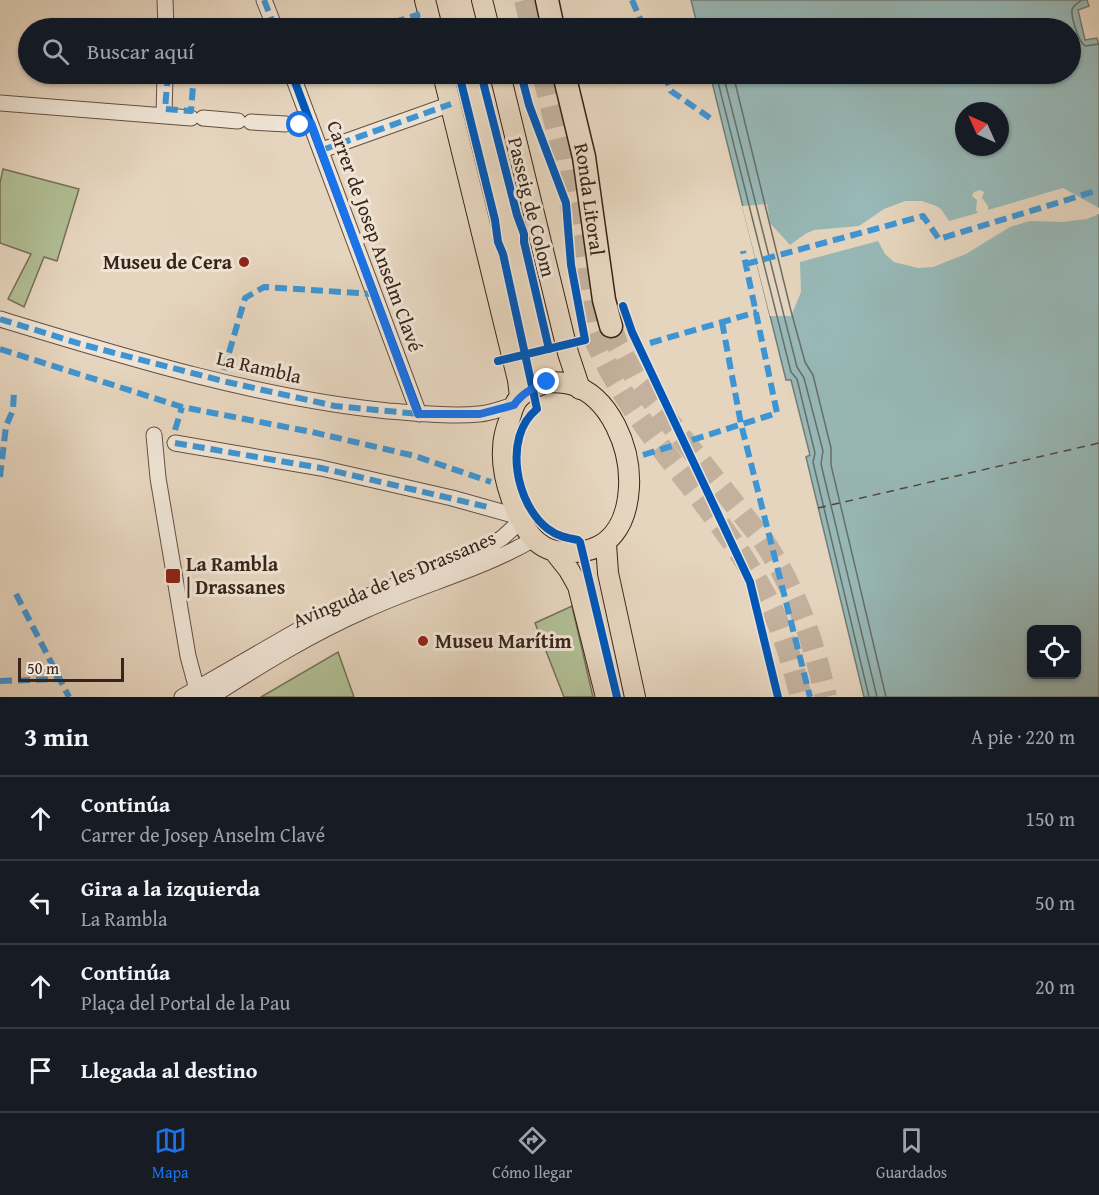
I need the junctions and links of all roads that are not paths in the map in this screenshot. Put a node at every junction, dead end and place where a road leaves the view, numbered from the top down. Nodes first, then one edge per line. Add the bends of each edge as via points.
1 (165, 0) edge
2 (264, 0) edge
3 (424, 0) edge
4 (482, 0) edge
5 (547, 0) edge
6 (166, 18) edge
7 (271, 18) edge
8 (429, 18) edge
9 (486, 18) edge
10 (552, 18) edge
11 (165, 84) edge
12 (293, 84) edge
13 (446, 84) edge
14 (502, 84) edge
15 (566, 84) edge
16 (0, 103) edge
17 (451, 104) junction
18 (164, 116) junction
19 (299, 124) junction
20 (322, 150) junction
21 (0, 319) edge
22 (611, 326) tunnel mouth
23 (580, 389) junction
24 (517, 401) junction
25 (418, 414) junction
26 (154, 435) dead end
27 (175, 443) dead end
28 (521, 519) junction
29 (534, 539) junction
30 (606, 544) junction
31 (554, 551) junction
32 (198, 693) edge
33 (182, 697) edge
34 (211, 697) edge
35 (606, 697) edge
36 (634, 697) edge

1 - 6 street
2 - 7 street
3 - 8 main road
4 - 9 main road
5 - 10 highway
11 - 18 street
12 - 19 street, Carrer de Josep Anselm Clavé
13 - 17 main road
14 - 23 main road, Passeig de Colom via 567,353
15 - 22 highway, Ronda Litoral via 584,157
16 - 18 street
17 - 20 street
17 - 24 main road via 518,380
18 - 19 street
19 - 20 street, Carrer de Josep Anselm Clavé
20 - 25 street, Carrer de Josep Anselm Clavé
21 - 25 street, La Rambla via 227,382 335,406
23 - 24 main road via 571,384 547,382
23 - 30 main road via 612,420 628,458 628,496 619,526
24 - 25 street, La Rambla via 480,414
24 - 28 main road via 505,432 503,461
26 - 32 street via 188,656
27 - 28 street via 321,468 444,496
28 - 29 main road
28 - 32 street, Avinguda de les Drassanes via 480,552 333,610
29 - 31 main road
29 - 34 street, Avinguda de les Drassanes via 485,564 341,621
30 - 31 main road via 581,551
30 - 36 main road via 608,573
31 - 35 main road via 578,586
32 - 33 street, Avinguda de les Drassanes

